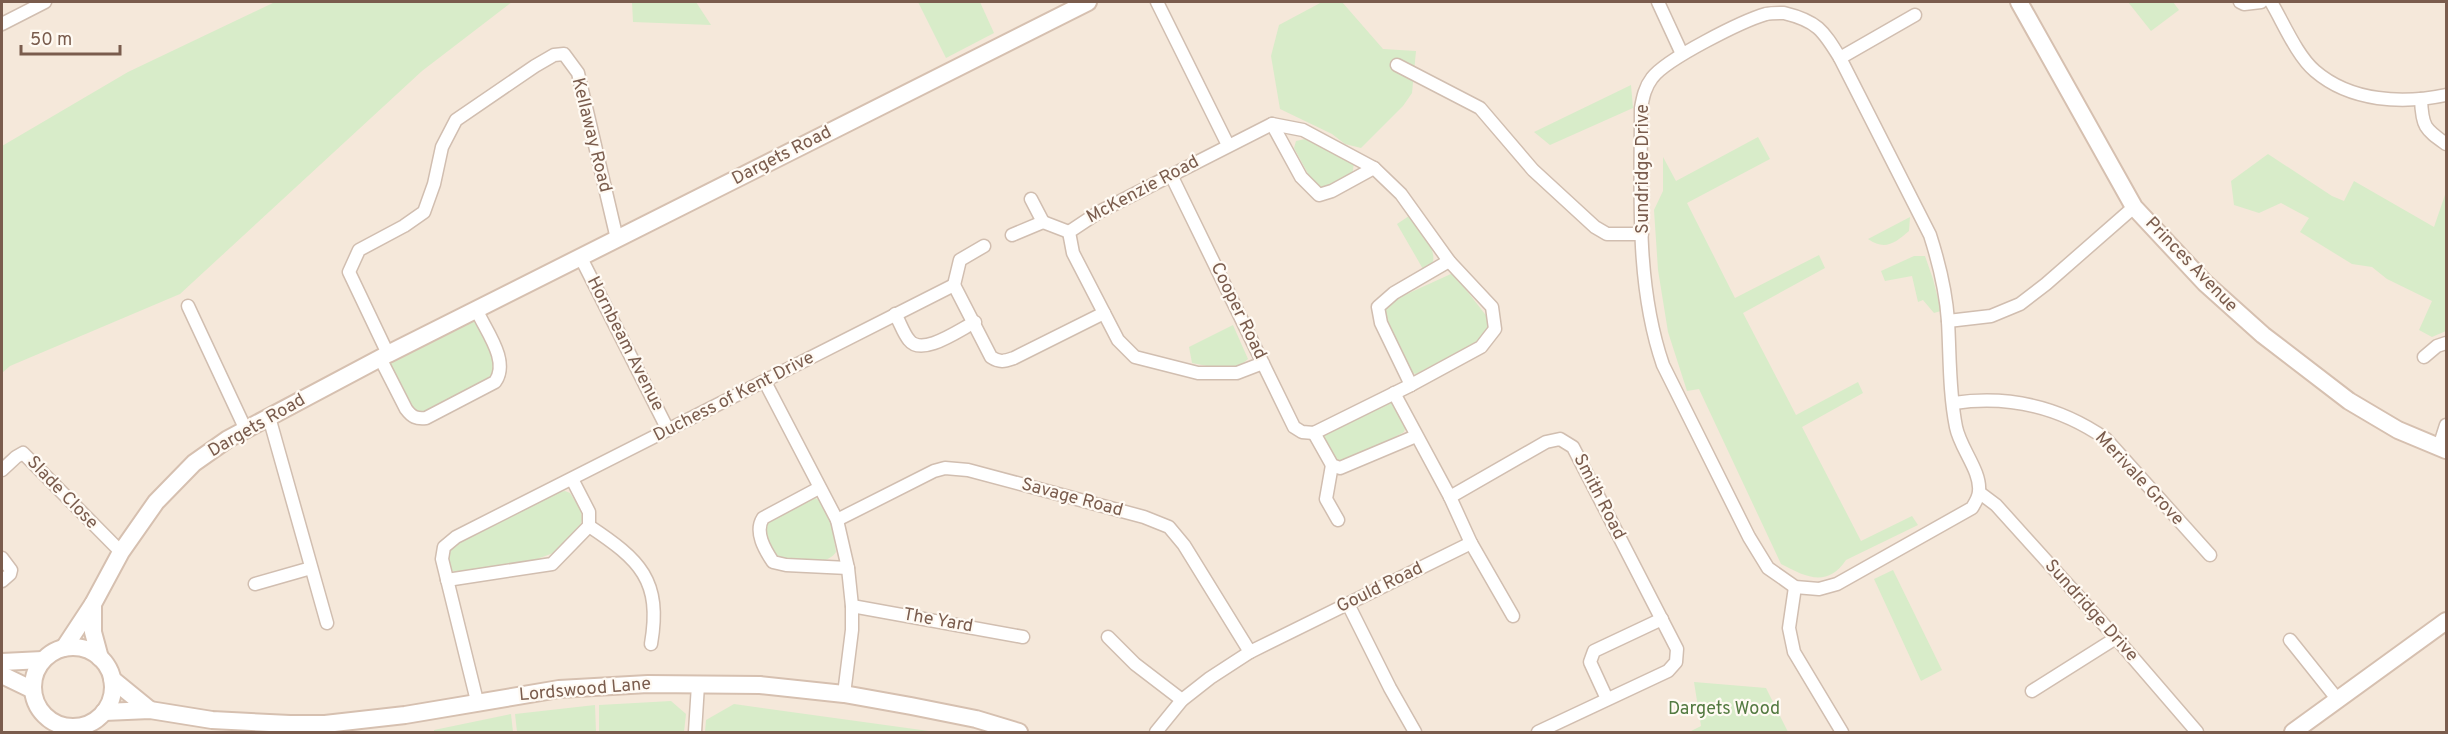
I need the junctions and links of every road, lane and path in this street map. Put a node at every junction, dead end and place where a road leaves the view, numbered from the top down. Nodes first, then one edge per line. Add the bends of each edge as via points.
1 (45, 2) edge
2 (1088, 2) edge
3 (1157, 2) edge
4 (1658, 2) edge
5 (2019, 2) edge
6 (2240, 2) edge
7 (2260, 2) edge
8 (2271, 2) edge
9 (1915, 15) dead end
10 (2, 24) edge
11 (1682, 54) junction
12 (1840, 58) junction
13 (1397, 65) dead end
14 (2446, 94) edge
15 (2421, 99) junction
16 (1272, 124) junction
17 (2446, 144) edge
18 (1228, 145) junction
19 (1374, 168) junction
20 (1171, 175) junction
21 (1031, 199) dead end
22 (2134, 207) junction
23 (1042, 222) junction
24 (1069, 232) junction
25 (1642, 234) junction
26 (1012, 235) dead end
27 (617, 239) junction
28 (984, 246) dead end
29 (581, 258) junction
30 (1449, 261) junction
31 (954, 285) junction
32 (188, 306) dead end
33 (477, 311) junction
34 (1104, 313) junction
35 (895, 314) junction
36 (1948, 321) junction
37 (975, 322) junction
38 (2446, 343) edge
39 (384, 356) junction
40 (2424, 357) dead end
41 (1263, 363) junction
42 (765, 382) junction
43 (1411, 385) junction
44 (1394, 393) junction
45 (1954, 403) junction
46 (269, 417) junction
47 (2446, 425) edge
48 (245, 428) junction
49 (668, 430) junction
50 (1314, 433) junction
51 (1416, 436) junction
52 (2443, 448) edge
53 (1332, 465) junction
54 (2, 470) edge
55 (572, 479) junction
56 (819, 488) junction
57 (1980, 493) junction
58 (1450, 497) junction
59 (837, 520) junction
60 (1338, 520) dead end
61 (589, 526) junction
62 (1471, 543) junction
63 (121, 552) junction
64 (2210, 555) dead end
65 (2, 558) edge
66 (311, 568) junction
67 (848, 568) junction
68 (447, 580) junction
69 (2, 581) edge
70 (255, 584) dead end
71 (1795, 587) junction
72 (93, 604) junction
73 (1348, 604) junction
74 (852, 606) junction
75 (1513, 616) dead end
76 (1662, 619) junction
77 (2446, 621) edge
78 (327, 623) dead end
79 (1023, 637) dead end
80 (1108, 637) dead end
81 (2116, 638) junction
82 (2290, 640) dead end
83 (651, 644) dead end
84 (64, 648) junction
85 (1250, 652) junction
86 (100, 658) junction
87 (43, 660) junction
88 (2, 662) edge
89 (2, 675) edge
90 (112, 679) junction
91 (698, 685) junction
92 (33, 690) junction
93 (2032, 691) dead end
94 (844, 694) junction
95 (1607, 699) junction
96 (1182, 700) junction
97 (2338, 700) junction
98 (477, 701) junction
99 (150, 710) junction
100 (104, 712) junction
101 (50, 726) edge
102 (76, 730) edge
103 (695, 732) edge
104 (1019, 732) edge
105 (1156, 732) edge
106 (1415, 732) edge
107 (1538, 732) edge
108 (1842, 732) edge
109 (2198, 732) edge
110 (2293, 732) edge

1 - 10 street
2 - 27 street, Dargets Road
3 - 18 street
4 - 11 street
5 - 22 street, Princes Avenue
6 - 7 street
8 - 15 street via 2314,71 2361,95
9 - 12 street
11 - 12 street, Sundridge Drive via 1766,14 1784,13 1805,18 1824,32
11 - 25 street, Sundridge Drive via 1660,69 1644,92
12 - 36 street, Sundridge Drive via 1930,235 1939,263
13 - 25 street via 1480,108 1533,170 1595,227 1607,234
14 - 15 street
15 - 17 street via 2423,124
16 - 18 street, McKenzie Road
16 - 19 street via 1303,130
16 - 19 street via 1301,177 1319,195
18 - 20 street, McKenzie Road
19 - 30 street via 1401,194
20 - 24 street, McKenzie Road
20 - 41 street, Cooper Road
21 - 23 street
22 - 36 street via 2020,304 1991,316
22 - 52 street, Princes Avenue via 2224,302 2290,357 2372,416
23 - 24 street
23 - 26 street
24 - 34 street, McKenzie Road via 1073,253
25 - 71 street, Sundridge Drive via 1646,290 1654,339 1663,364 1749,537 1768,568
27 - 29 street, Dargets Road
27 - 39 street, Kellaway Road via 578,73 564,54 554,55 456,120 442,147 424,212 359,250 350,272
28 - 31 street via 960,260
29 - 33 street, Dargets Road
29 - 49 street, Hornbeam Avenue
30 - 43 street via 1394,293 1378,307 1381,323
30 - 43 street via 1492,307 1495,329 1480,347
31 - 35 street, Duchess of Kent Drive
31 - 37 street
32 - 48 street
33 - 39 street, Dargets Road
33 - 39 street via 500,360 500,375 495,382 426,418 411,416
34 - 37 street via 1004,362 991,357
34 - 41 street, McKenzie Road via 1118,340 1135,357 1198,373 1237,373
35 - 37 street via 909,340 925,347
35 - 42 street, Duchess of Kent Drive
36 - 45 street, Sundridge Drive
38 - 40 street
39 - 46 street, Dargets Road
41 - 50 street, Cooper Road via 1294,427
42 - 49 street, Duchess of Kent Drive
42 - 56 street
43 - 44 street
44 - 50 street
44 - 51 street
45 - 57 street, Sundridge Drive via 1956,428 1978,477
45 - 64 street, Merivale Grove via 1999,400 2044,408 2087,426 2106,439
46 - 48 street, Dargets Road
46 - 66 street
47 - 52 street
48 - 63 street, Dargets Road via 175,481
49 - 55 street, Duchess of Kent Drive
50 - 53 street
51 - 53 street via 1346,467
51 - 58 street
53 - 60 street via 1326,499
54 - 63 street, Slade Close via 23,453
55 - 61 street via 588,512
55 - 68 street, Duchess of Kent Drive via 456,537 444,547 442,559
56 - 59 street
56 - 67 street via 763,518 762,541 773,562
57 - 71 street via 1972,508 1837,584 1819,589
57 - 81 street, Sundridge Drive via 1996,505
58 - 62 street
58 - 76 street, Smith Road via 1546,442 1560,439 1574,447
59 - 67 street
59 - 85 street, Savage Road via 919,477 945,468 968,470 1144,517 1169,527 1184,545
61 - 68 street via 552,564
61 - 83 street via 614,542 644,572 651,586 655,621
62 - 73 street, Gould Road
62 - 75 street
63 - 72 street, Dargets Road
65 - 69 street via 11,570
66 - 70 street
66 - 78 street
67 - 74 street
68 - 98 street, Duchess of Kent Drive
71 - 108 street via 1789,628 1794,652
72 - 84 street, Dargets Road
72 - 86 street, Dargets Road via 93,632
73 - 85 street, Gould Road
73 - 106 street
74 - 79 street, The Yard
74 - 94 street
76 - 95 street, Smith Road via 1677,649 1676,662 1668,671
76 - 95 street via 1594,651 1590,662
77 - 97 street
80 - 96 street via 1135,664
81 - 93 street
81 - 109 street, Sundridge Drive
82 - 97 street
84 - 86 street via 77,647
84 - 87 street
85 - 96 street, Gould Road
86 - 90 street
87 - 88 street
87 - 92 street via 35,674
89 - 92 street
90 - 99 street
90 - 100 street via 112,696
91 - 94 street, Lordswood Lane via 760,685
91 - 98 street, Lordswood Lane via 581,687
91 - 103 street
92 - 101 street, Lordswood Lane
94 - 104 street, Lordswood Lane via 976,719
95 - 107 street
96 - 105 street, Gould Road
97 - 110 street
98 - 99 street, Lordswood Lane via 405,715 325,724 212,720
99 - 100 street, Lordswood Lane
100 - 102 street, Lordswood Lane
101 - 102 street, Lordswood Lane

